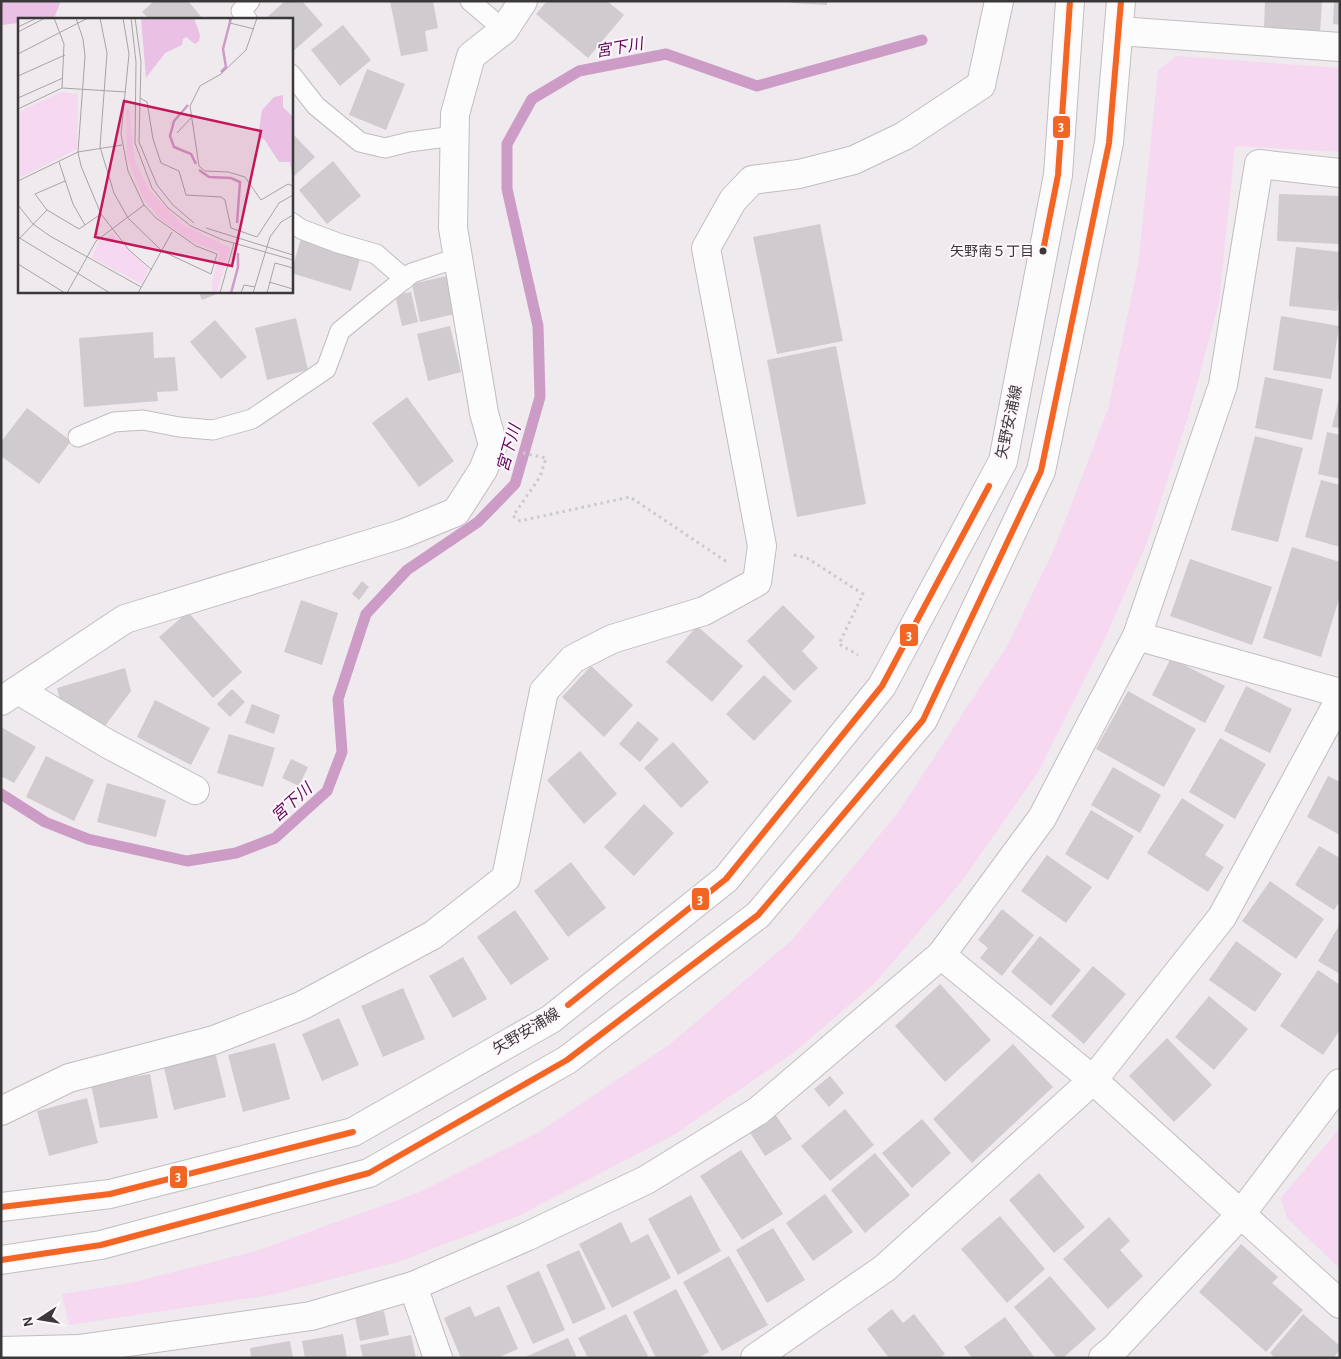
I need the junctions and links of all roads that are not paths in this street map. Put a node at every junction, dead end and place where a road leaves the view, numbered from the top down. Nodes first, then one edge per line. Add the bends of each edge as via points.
1 (250, 1) edge
2 (470, 1) edge
3 (523, 1) edge
4 (999, 1) edge
5 (1070, 1) edge
6 (1121, 1) edge
7 (246, 18) edge
8 (504, 30) junction
9 (1119, 31) junction
10 (1340, 47) edge
11 (292, 75) edge
12 (454, 136) junction
13 (1340, 173) edge
14 (292, 223) edge
15 (457, 258) junction
16 (405, 279) junction
17 (78, 437) dead end
18 (1137, 636) junction
19 (1340, 693) edge
20 (10, 696) edge
21 (1340, 699) edge
22 (195, 790) dead end
23 (941, 955) junction
24 (1093, 1080) junction
25 (1340, 1083) edge
26 (1, 1111) edge
27 (1, 1207) edge
28 (1241, 1214) junction
29 (1, 1260) edge
30 (413, 1286) junction
31 (1340, 1304) edge
32 (1, 1352) edge
33 (1115, 1355) edge
34 (438, 1358) edge
35 (754, 1358) edge

1 - 7 lane via 241,11
2 - 8 lane
3 - 8 street
4 - 26 street via 981,85 904,136 854,160 799,174 752,180 733,200 706,248 762,546 757,582 704,611 612,639 573,659 544,691 506,878 433,935 301,1006 214,1040 69,1078
5 - 27 street, 矢野安浦線 via 1058,174 1003,461 882,686 726,879 551,1019 353,1132 110,1194
6 - 9 street
8 - 12 street via 471,56 455,114
9 - 10 street
9 - 29 street via 1108,143 1041,471 923,720 758,915 567,1060 369,1173 101,1245
11 - 12 lane via 316,106 360,142 384,148
12 - 15 street via 453,228
13 - 18 street via 1258,164 1223,385
14 - 16 lane via 338,244 376,254
15 - 16 lane via 412,273
15 - 20 street via 484,413 493,445 456,512 402,534 125,619
16 - 17 lane via 340,331 326,369 252,419 212,430 143,420 114,422
18 - 19 street
18 - 23 street via 1042,818
20 - 22 street
21 - 24 street via 1222,917
23 - 24 street
23 - 30 street via 758,1111 646,1180
24 - 28 street
24 - 35 street via 885,1268
25 - 28 street
28 - 31 street
28 - 33 street
30 - 32 street via 312,1316 79,1349
30 - 34 street

